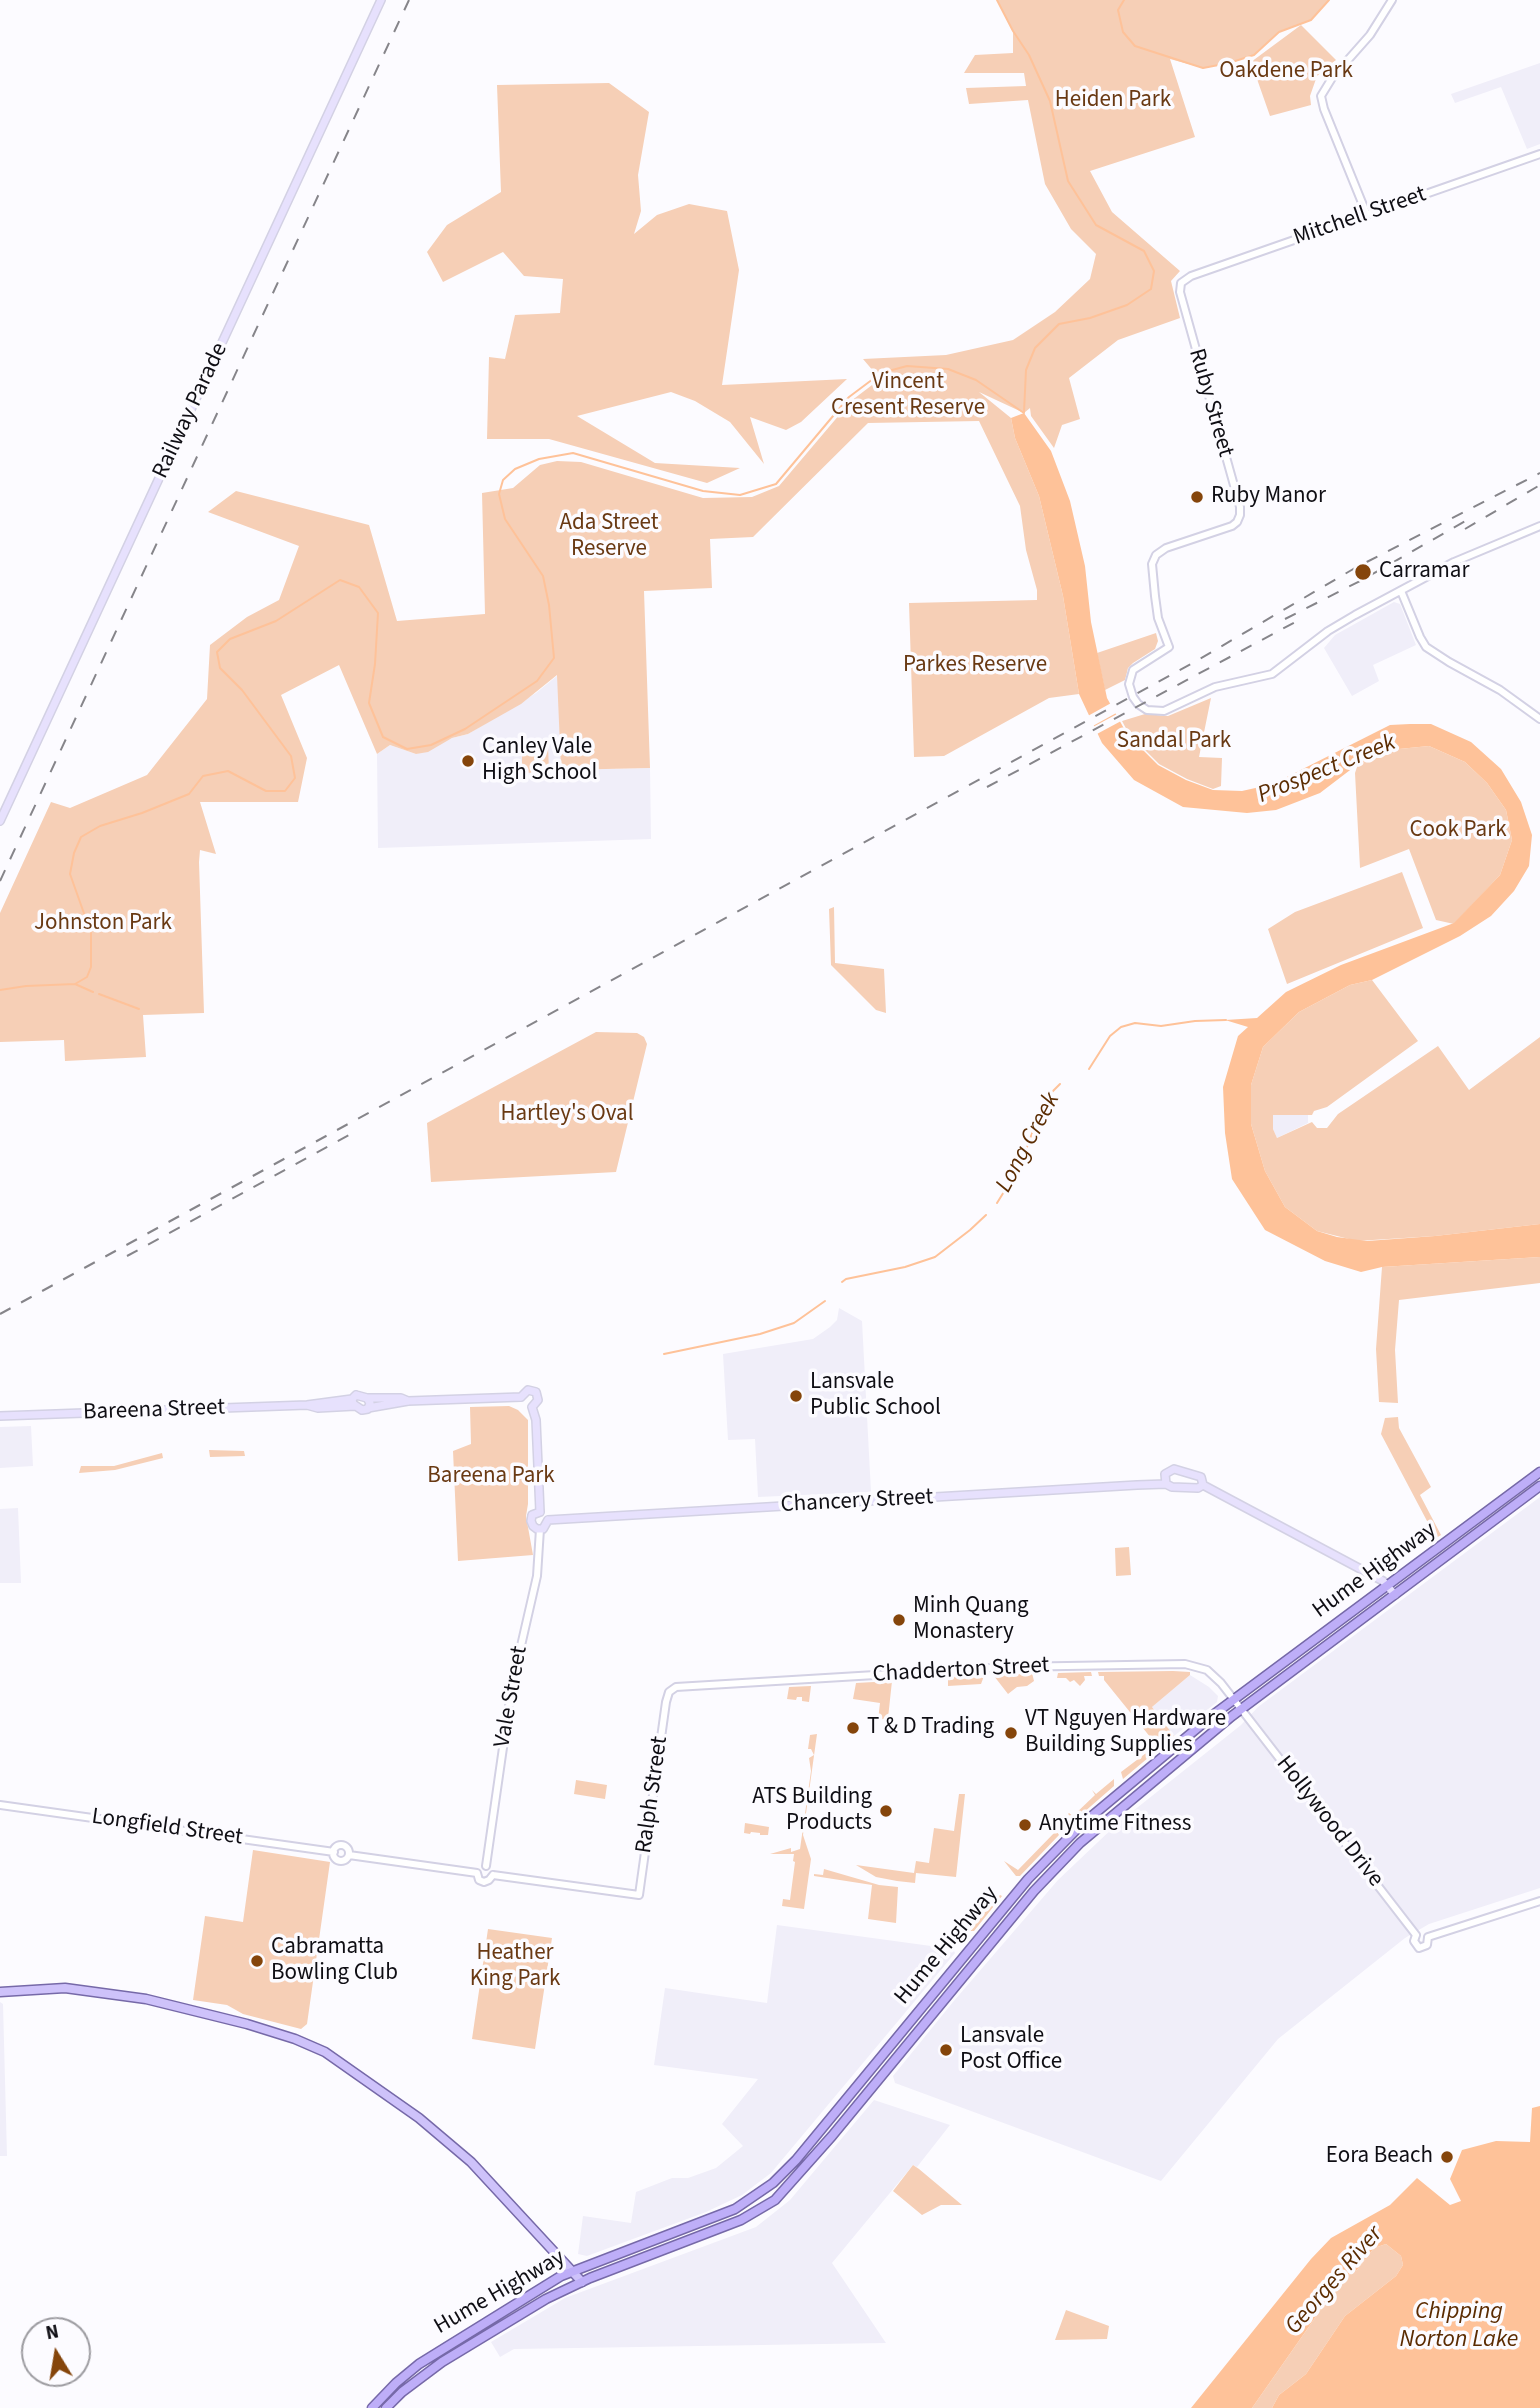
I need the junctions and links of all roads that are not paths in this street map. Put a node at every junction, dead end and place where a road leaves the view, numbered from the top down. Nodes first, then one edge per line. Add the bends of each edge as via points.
1 (381, 0) edge
2 (1392, 0) edge
3 (1540, 154) edge
4 (1367, 215) junction
5 (1181, 283) joint
6 (1540, 526) edge
7 (1401, 591) junction
8 (1540, 719) edge
9 (0, 821) edge
10 (521, 1397) junction
11 (367, 1398) junction
12 (408, 1401) junction
13 (354, 1403) junction
14 (532, 1407) junction
15 (368, 1408) junction
16 (0, 1416) edge
17 (1538, 1472) edge
18 (1166, 1484) junction
19 (1203, 1485) junction
20 (1540, 1486) edge
21 (540, 1512) junction
22 (548, 1520) junction
23 (540, 1530) junction
24 (1388, 1585) junction
25 (1395, 1595) junction
26 (667, 1696) joint
27 (1234, 1699) junction
28 (1241, 1709) junction
29 (0, 1805) edge
30 (486, 1866) junction
31 (477, 1872) junction
32 (493, 1875) junction
33 (1540, 1901) edge
34 (1416, 1935) junction
35 (1428, 1937) junction
36 (0, 1992) edge
37 (573, 2271) junction
38 (582, 2281) junction
39 (372, 2408) edge
40 (386, 2408) edge

1 - 9 main road, Railway Parade
2 - 4 street via 1370,36 1321,96
3 - 4 street, Mitchell Street
4 - 5 street, Mitchell Street
5 - 7 street, Ruby Street via 1240,507 1237,522 1156,555 1152,564 1156,607 1170,647 1140,663 1131,674 1133,697 1147,710 1164,711 1215,687 1272,674 1334,627
6 - 7 street via 1454,562
7 - 8 street via 1426,647
10 - 12 main road
10 - 14 main road via 524,1405
10 - 14 main road via 525,1390 536,1392 538,1400
11 - 12 main road
11 - 13 main road via 358,1395
11 - 15 main road
12 - 15 main road
13 - 15 main road via 364,1411
13 - 16 main road, Bareena Street via 318,1408
14 - 21 main road
17 - 24 highway, Hume Highway
18 - 19 main road
18 - 19 main road via 1165,1474 1174,1469 1201,1477
18 - 22 main road, Chancery Street
19 - 24 main road
20 - 25 highway, Hume Highway
21 - 22 main road
21 - 23 main road via 532,1515 531,1521
22 - 23 main road
23 - 30 street, Vale Street via 537,1576 512,1685
24 - 25 main road
24 - 27 highway, Hume Highway
25 - 28 highway, Hume Highway
26 - 27 street, Chadderton Street via 681,1686 1008,1667 1177,1664 1207,1670
26 - 32 street, Ralph Street via 639,1895
27 - 28 street, Chadderton Street
27 - 37 highway, Hume Highway via 1090,1816 1042,1863 773,2183 735,2209
28 - 34 street, Hollywood Drive
28 - 38 highway, Hume Highway via 1056,1866 775,2200 728,2225
29 - 31 street, Longfield Street via 334,1852 339,1860 349,1855
30 - 31 street
30 - 32 street
31 - 32 street via 484,1882
33 - 35 street
34 - 35 street
34 - 35 street via 1413,1941 1419,1948 1427,1945
36 - 37 main road via 65,1988 146,1999 247,2024 325,2052 419,2118 471,2162
37 - 38 main road
37 - 39 highway, Hume Highway via 429,2357
38 - 40 highway, Hume Highway via 442,2362

